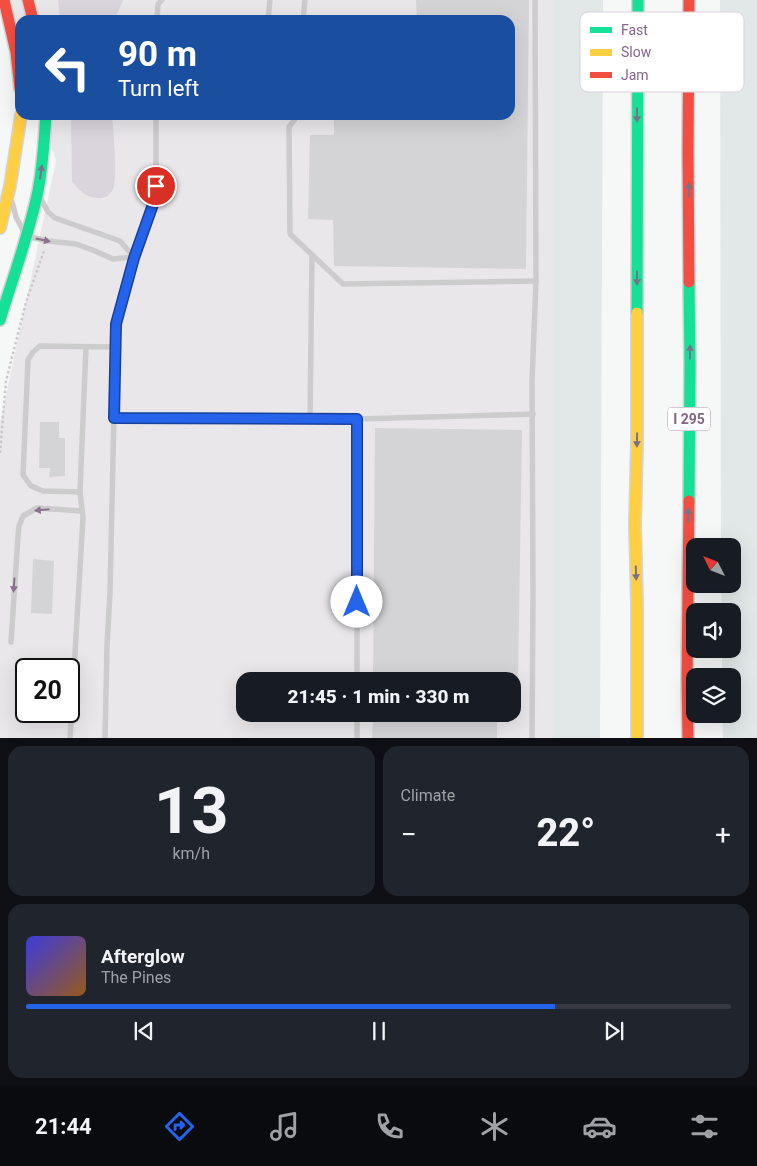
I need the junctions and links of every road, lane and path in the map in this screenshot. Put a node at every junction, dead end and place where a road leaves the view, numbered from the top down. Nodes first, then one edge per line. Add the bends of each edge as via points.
1 (4, 0) edge
2 (28, 0) edge
3 (162, 0) edge
4 (270, 0) edge
5 (304, 0) edge
6 (535, 0) edge
7 (32, 15) edge
8 (157, 15) edge
9 (268, 15) edge
10 (303, 15) edge
11 (15, 48) edge
12 (638, 92) edge
13 (688, 92) edge
14 (20, 120) edge
15 (46, 120) edge
16 (156, 120) edge
17 (294, 120) edge
18 (10, 190) junction
19 (38, 191) junction
20 (0, 228) edge
21 (26, 236) junction
22 (44, 251) dead end
23 (312, 255) junction
24 (134, 258) junction
25 (536, 282) junction
26 (0, 320) edge
27 (86, 347) junction
28 (116, 347) junction
29 (533, 414) junction
30 (114, 418) junction
31 (310, 419) junction
32 (357, 419) junction
33 (0, 453) edge
34 (80, 492) junction
35 (82, 511) junction
36 (10, 642) dead end
37 (357, 672) edge
38 (357, 722) edge
39 (70, 738) edge
40 (105, 738) edge
41 (357, 738) edge
42 (532, 738) edge
43 (637, 738) edge
44 (688, 738) edge

1 - 11 main road
2 - 7 main road
3 - 8 lane via 158,4
4 - 9 lane
5 - 10 lane
6 - 25 lane
12 -> 43 main road
44 -> 13 main road, I 295
14 - 18 main road
19 -> 15 main road
16 - 24 lane via 156,196
17 - 23 lane via 289,127 290,234
18 - 20 main road
18 - 21 lane via 16,217
19 - 21 main road
19 - 24 lane via 48,212 55,218 120,241
21 -> 24 lane via 76,244 113,259
21 - 26 main road
22 - 33 path via 26,302 6,381
23 - 25 lane via 343,284
23 - 31 lane
24 - 28 lane via 116,324
25 - 29 lane
27 - 28 lane
27 - 34 lane
27 - 34 lane via 40,346 33,352 28,360 23,436 23,475 30,486 43,491
28 - 30 lane
29 - 32 lane
29 - 42 lane
30 - 31 lane
30 - 40 lane
31 - 32 lane
32 - 37 lane
34 - 35 lane
35 -> 36 lane via 37,508 23,516 19,526
35 - 39 lane
38 - 41 lane

